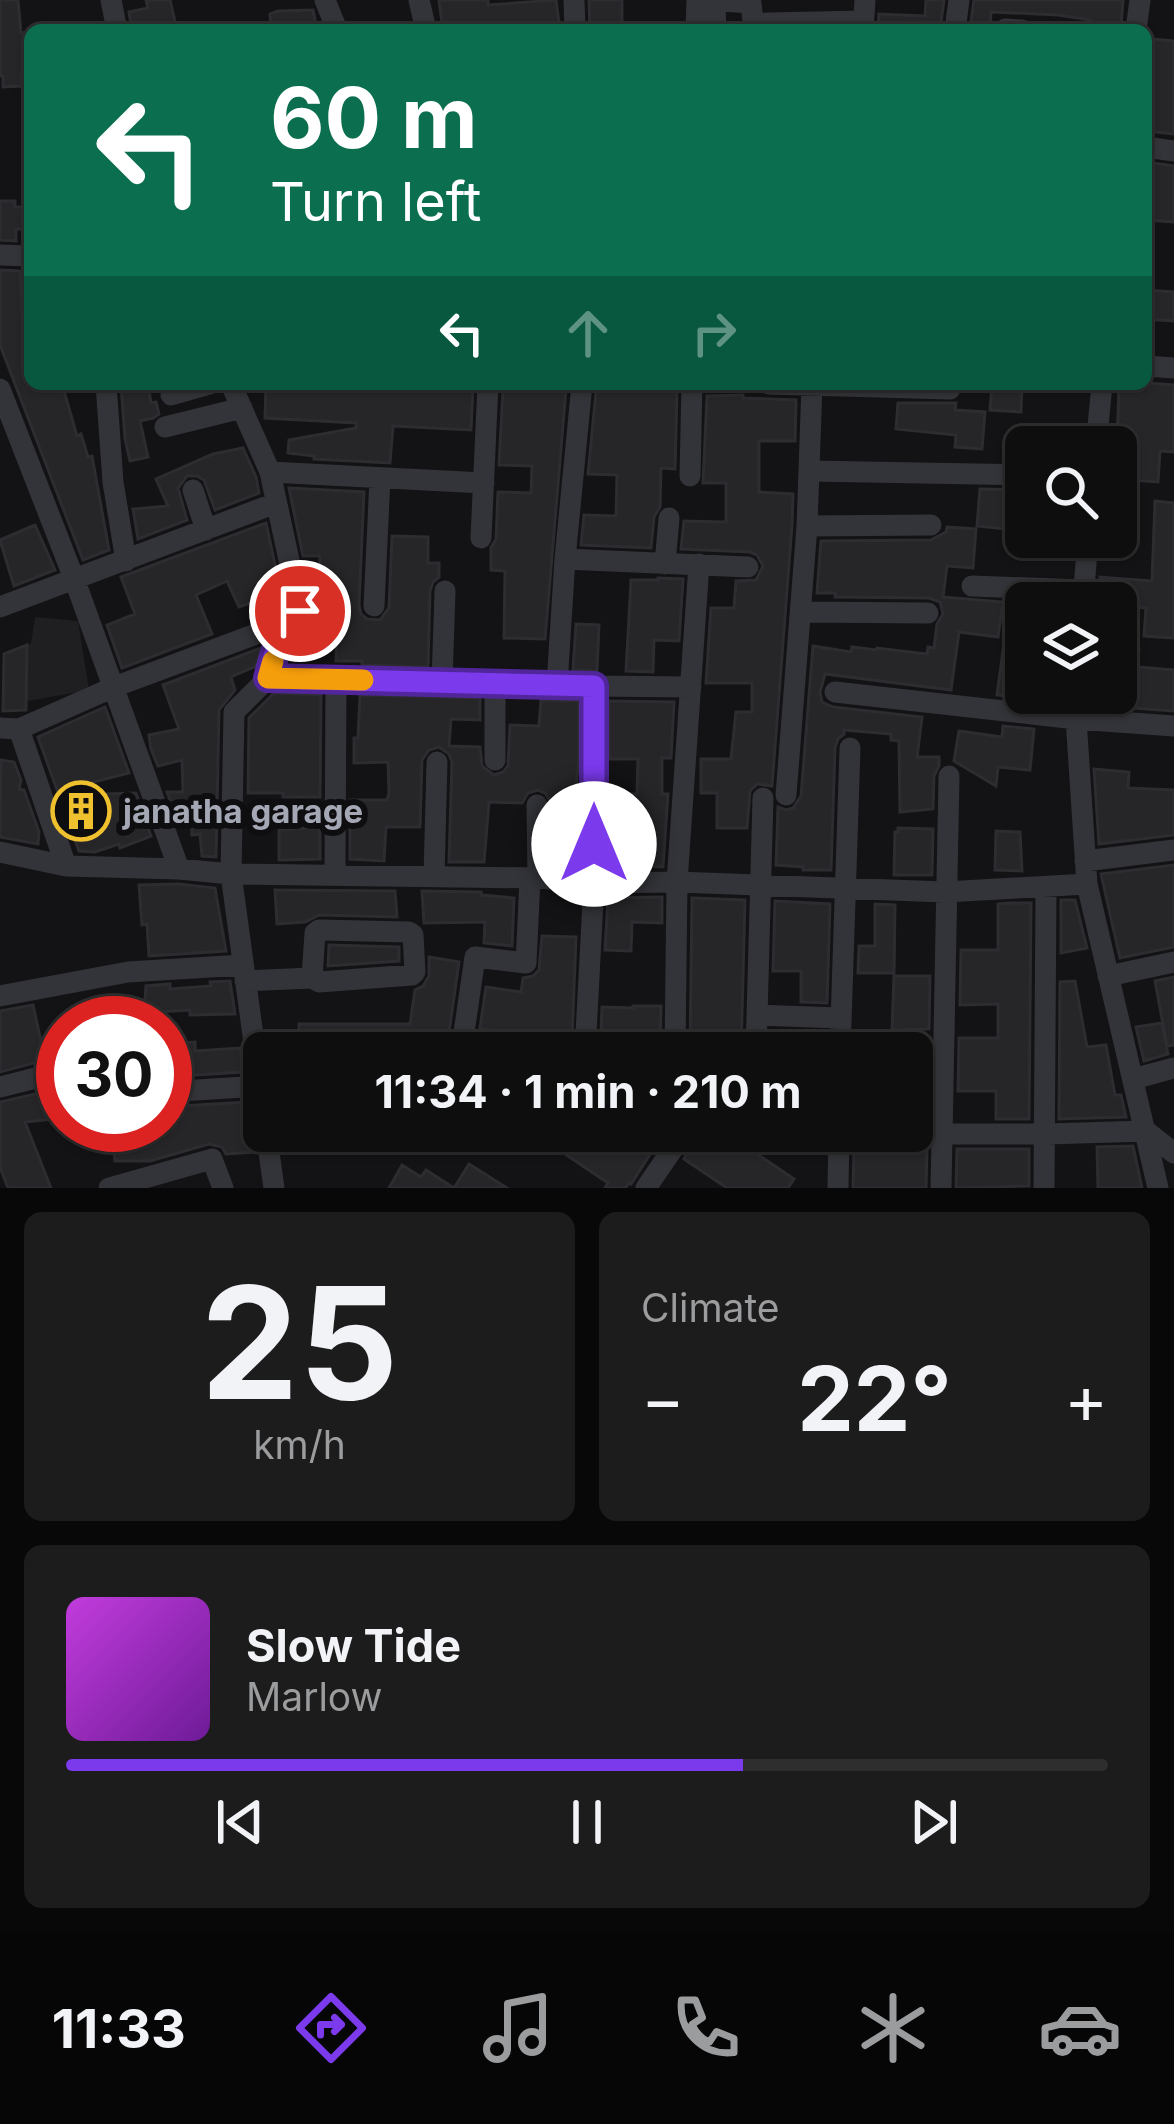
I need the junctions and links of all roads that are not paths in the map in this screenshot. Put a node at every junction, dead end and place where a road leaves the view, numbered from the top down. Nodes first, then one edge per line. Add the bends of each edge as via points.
1 (864, 17) edge
2 (716, 24) edge
3 (759, 24) edge
4 (791, 24) edge
5 (0, 389) edge
6 (106, 390) edge
7 (189, 390) edge
8 (234, 390) edge
9 (488, 390) edge
10 (581, 390) edge
11 (692, 390) edge
12 (812, 390) edge
13 (1101, 390) edge
14 (171, 395) dead end
15 (242, 408) junction
16 (1098, 426) edge
17 (164, 428) dead end
18 (270, 472) junction
19 (810, 472) junction
20 (1005, 475) edge
21 (690, 476) dead end
22 (380, 478) junction
23 (484, 483) junction
24 (194, 490) dead end
25 (276, 503) junction
26 (669, 518) dead end
27 (931, 525) dead end
28 (807, 526) junction
29 (206, 530) junction
30 (481, 538) dead end
31 (565, 559) junction
32 (126, 561) junction
33 (665, 564) junction
34 (699, 564) junction
35 (748, 567) dead end
36 (75, 580) junction
37 (972, 586) dead end
38 (1005, 589) edge
39 (445, 591) dead end
40 (374, 606) dead end
41 (0, 607) edge
42 (801, 612) junction
43 (928, 613) dead end
44 (283, 624) junction
45 (268, 678) junction
46 (336, 680) junction
47 (442, 682) junction
48 (496, 683) junction
49 (557, 685) junction
50 (594, 686) junction
51 (114, 687) junction
52 (691, 687) junction
53 (835, 692) dead end
54 (1076, 714) edge
55 (1076, 719) junction
56 (1174, 726) edge
57 (9, 729) edge
58 (850, 748) dead end
59 (495, 760) dead end
60 (436, 762) dead end
61 (949, 776) dead end
62 (537, 805) dead end
63 (1174, 850) edge
64 (0, 852) edge
65 (1085, 861) junction
66 (66, 866) junction
67 (178, 869) junction
68 (335, 873) junction
69 (230, 874) junction
70 (434, 876) junction
71 (534, 878) junction
72 (677, 882) junction
73 (594, 884) junction
74 (1087, 884) junction
75 (761, 886) junction
76 (844, 887) junction
77 (1046, 888) junction
78 (945, 892) junction
79 (1174, 962) edge
80 (244, 973) junction
81 (1108, 976) junction
82 (312, 978) junction
83 (0, 996) edge
84 (757, 1015) junction
85 (840, 1018) junction
86 (252, 1032) edge
87 (464, 1032) edge
88 (586, 1032) edge
89 (675, 1032) edge
90 (757, 1032) edge
91 (840, 1032) edge
92 (1174, 1068) edge
93 (36, 1078) edge
94 (1132, 1079) junction
95 (0, 1087) edge
96 (243, 1087) edge
97 (192, 1090) edge
98 (1146, 1131) junction
99 (933, 1133) edge
100 (941, 1133) junction
101 (1046, 1134) junction
102 (269, 1152) edge
103 (671, 1152) edge
104 (839, 1152) edge
105 (1174, 1153) edge
106 (109, 1188) edge
107 (223, 1188) edge
108 (274, 1188) edge
109 (646, 1188) edge
110 (838, 1188) edge
111 (941, 1188) edge
112 (1044, 1188) edge
113 (1158, 1188) edge

1 - 4 street
2 - 3 street via 717,3 746,1
5 - 36 street
6 - 32 street
7 - 14 street
8 - 15 street
9 - 23 street
10 - 31 street
11 - 21 street
12 - 19 street
13 - 16 street
15 - 17 street
15 - 18 street
18 - 22 street
18 - 25 street
19 - 20 street
19 - 28 street
22 - 23 street
22 - 40 street
23 - 30 street
24 - 29 street
25 - 29 street
25 - 44 street via 300,611
26 - 33 street
27 - 28 street
28 - 42 street
29 - 32 street
31 - 33 street
31 - 49 street
32 - 36 street
33 - 34 street
34 - 35 street
34 - 52 street
36 - 41 street
36 - 51 street
37 - 38 street
39 - 47 street
42 - 43 street
42 - 75 street
44 - 45 street
44 - 51 street
45 - 46 street
45 - 69 street via 234,712
46 - 47 street
46 - 68 street
47 - 48 street
48 - 49 street
48 - 59 street
49 - 50 street
50 - 52 street
50 - 73 street
51 - 57 street
51 - 67 street
52 - 72 street
53 - 55 street
54 - 55 street
55 - 56 street
55 - 65 street
57 - 66 street
58 - 76 street
60 - 70 street
61 - 78 street
62 - 71 street
63 - 65 street
64 - 66 street
65 - 74 street
66 - 67 street
67 - 69 street
68 - 69 street
68 - 70 street
69 - 80 street
70 - 71 street
71 - 73 street
71 - 87 street via 526,963 475,956
72 - 73 street
72 - 75 street
72 - 89 street
73 - 88 street
74 - 77 street
74 - 81 street
75 - 76 street
75 - 84 street
76 - 78 street
76 - 85 street
77 - 78 street
77 - 101 street
78 - 100 street
79 - 81 street
80 - 82 street
80 - 83 street via 128,972
80 - 86 street
81 - 94 street
82 - 82 street via 412,975 413,935 319,930
84 - 85 street
84 - 90 street
85 - 91 street
92 - 94 street
93 - 95 street
94 - 98 street
96 - 97 street
98 - 101 street
98 - 105 street
98 - 113 street
99 - 100 street
100 - 101 street
100 - 111 street
101 - 112 street
102 - 108 street
103 - 109 street
104 - 110 street
106 - 107 street via 212,1159

